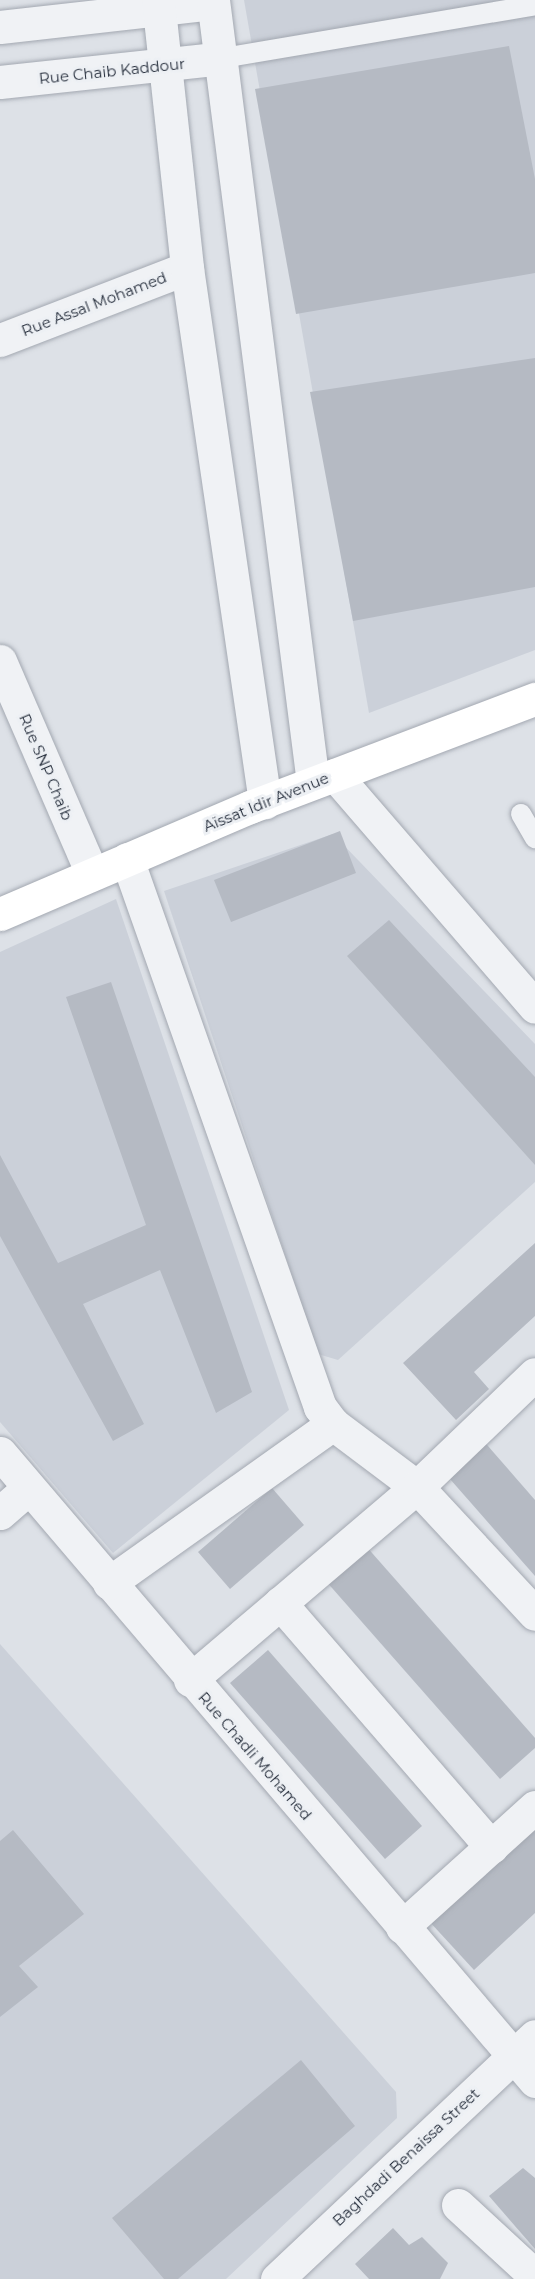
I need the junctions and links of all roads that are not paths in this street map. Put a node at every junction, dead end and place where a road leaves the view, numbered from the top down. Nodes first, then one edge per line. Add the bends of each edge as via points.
1 (218, 1) edge
2 (159, 5) edge
3 (535, 5) edge
4 (0, 27) edge
5 (223, 58) junction
6 (166, 66) junction
7 (0, 82) edge
8 (187, 268) junction
9 (0, 340) edge
10 (0, 661) edge
11 (535, 699) edge
12 (324, 779) junction
13 (265, 802) junction
14 (521, 814) dead end
15 (535, 838) edge
16 (127, 860) junction
17 (92, 874) junction
18 (0, 914) edge
19 (535, 1007) edge
20 (530, 1388) edge
21 (333, 1424) junction
22 (0, 1454) edge
23 (417, 1487) junction
24 (29, 1488) junction
25 (0, 1513) edge
26 (109, 1583) junction
27 (280, 1603) junction
28 (535, 1614) edge
29 (190, 1680) junction
30 (535, 1807) edge
31 (491, 1847) junction
32 (402, 1927) junction
33 (524, 2046) edge
34 (535, 2081) edge
35 (458, 2205) dead end
36 (535, 2276) edge
37 (277, 2279) edge

1 - 2 street
1 - 5 street
2 - 4 street
2 - 6 street
3 - 5 lane
5 - 6 street, Rue Chaib Kaddour
5 - 12 street
6 - 7 street, Rue Chaib Kaddour
6 - 8 street
8 - 9 street, Rue Assal Mohamed
8 - 13 street
10 - 17 street, Rue SNP Chaib
11 - 12 main road, Aïssat Idir Avenue
12 - 13 main road, Aïssat Idir Avenue
12 - 19 street
13 - 16 main road, Aïssat Idir Avenue
14 - 15 lane
16 - 17 main road, Aïssat Idir Avenue
16 - 21 street via 306,1379
17 - 18 main road, Aïssat Idir Avenue
20 - 23 street
21 - 23 street
21 - 26 street
22 - 24 street, Rue Chadli Mohamed
23 - 27 street
23 - 28 street
24 - 25 street
24 - 26 street, Rue Chadli Mohamed
26 - 29 street, Rue Chadli Mohamed
27 - 29 street
27 - 31 street
29 - 32 street, Rue Chadli Mohamed
30 - 31 street
31 - 32 street
32 - 33 street, Rue Chadli Mohamed
33 - 34 street, Rue Chadli Mohamed
33 - 37 street, Baghdadi Benaissa Street
35 - 36 street

